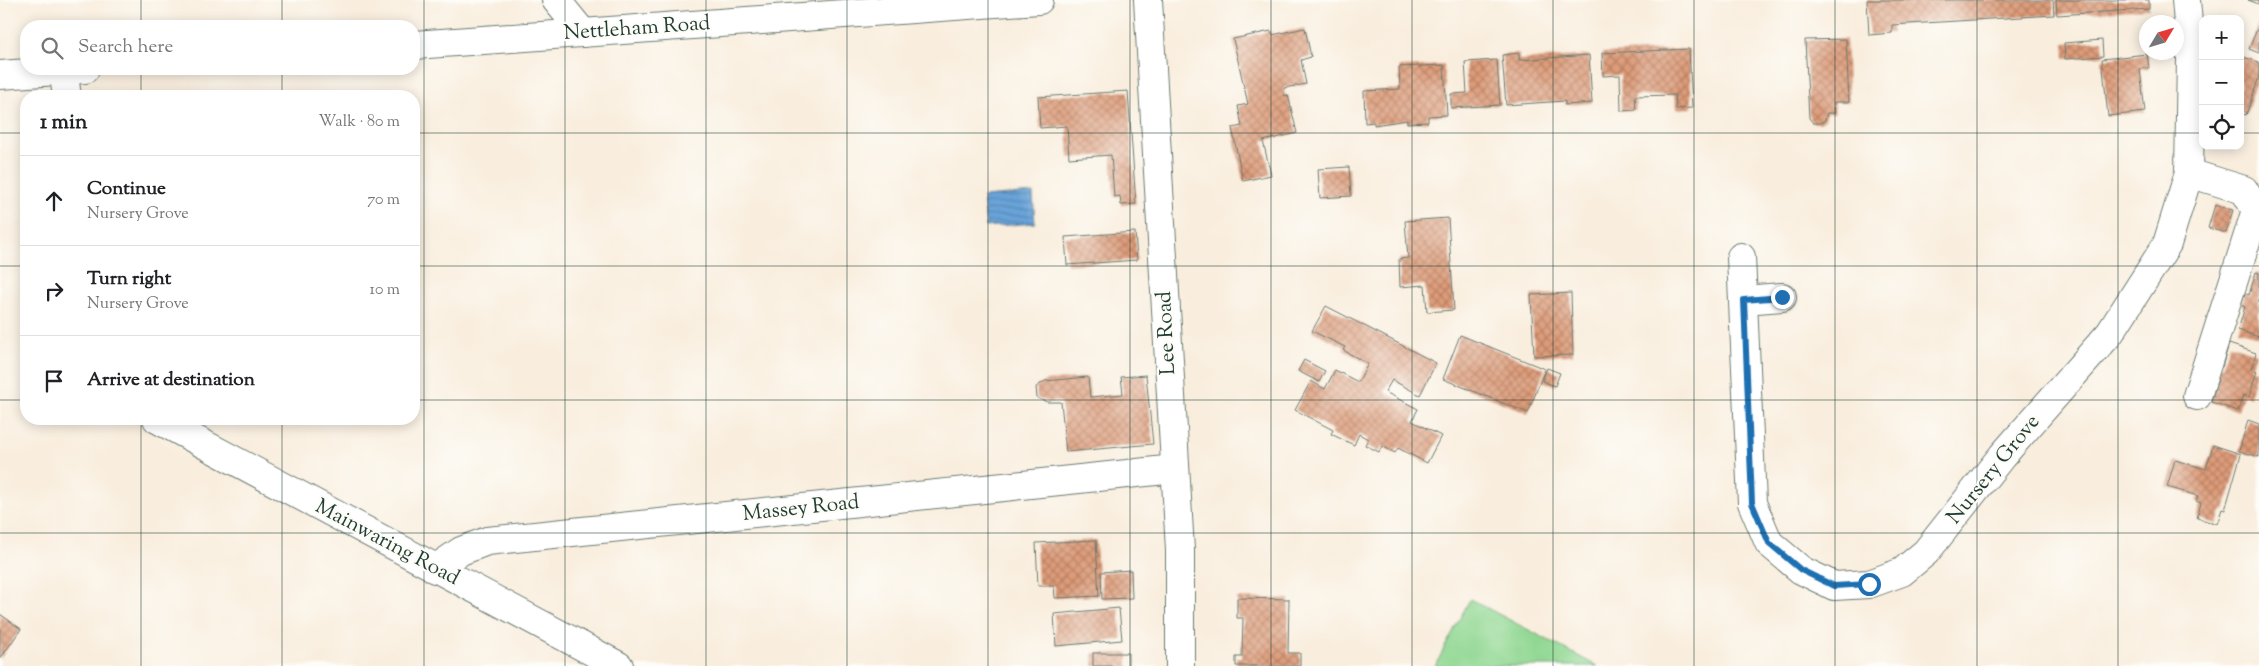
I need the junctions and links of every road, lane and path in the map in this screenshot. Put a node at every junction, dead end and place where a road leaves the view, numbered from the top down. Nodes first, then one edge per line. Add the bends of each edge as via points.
1 (556, 0) edge
2 (1039, 0) edge
3 (1148, 0) edge
4 (2186, 0) edge
5 (583, 33) junction
6 (420, 45) edge
7 (0, 75) edge
8 (71, 78) edge
9 (2189, 173) junction
10 (1741, 257) dead end
11 (1782, 297) dead end
12 (1744, 300) junction
13 (2197, 396) dead end
14 (168, 425) edge
15 (1175, 469) junction
16 (434, 569) junction
17 (618, 666) edge
18 (1180, 666) edge

1 - 5 street
2 - 5 street, Nettleham Road
3 - 15 street, Lee Road
4 - 9 street, Nursery Grove via 2191,58
5 - 6 street, Nettleham Road
7 - 8 street
9 - 12 street, Nursery Grove via 2167,244 2110,333 2002,456 1926,552 1902,572 1869,584 1834,586 1801,570 1769,543 1752,503
9 - 13 street via 2244,190 2256,210
10 - 12 street, Nursery Grove
11 - 12 street
14 - 16 street, Mainwaring Road
15 - 16 street, Massey Road via 487,541 461,550
15 - 18 street, Lee Road via 1180,550
16 - 17 street, Mainwaring Road

